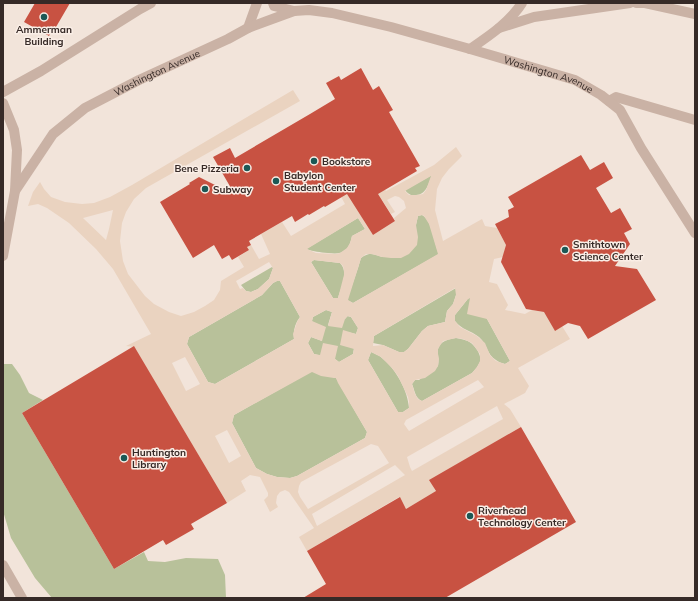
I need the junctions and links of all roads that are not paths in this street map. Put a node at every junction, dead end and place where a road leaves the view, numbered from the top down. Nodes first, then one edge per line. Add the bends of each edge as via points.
1 (151, 3) edge
2 (257, 3) edge
3 (273, 3) edge
4 (320, 3) edge
5 (522, 3) edge
6 (630, 3) edge
7 (636, 3) edge
8 (294, 11) junction
9 (332, 13) junction
10 (695, 14) edge
11 (248, 28) junction
12 (499, 28) junction
13 (470, 49) junction
14 (3, 92) edge
15 (609, 101) junction
16 (3, 103) edge
17 (695, 120) edge
18 (15, 190) junction
19 (695, 233) edge
20 (3, 256) edge
21 (3, 566) edge
22 (22, 598) edge

1 - 14 street
2 - 11 street
3 - 8 street via 274,6
4 - 9 street, Washington Avenue
5 - 12 street
6 - 12 street via 534,17
7 - 10 street
8 - 9 street, Washington Avenue
8 - 11 street, Washington Avenue
9 - 13 street, Washington Avenue
11 - 18 street, Washington Avenue via 85,108 53,134
12 - 13 street
13 - 15 street, Washington Avenue via 575,80
15 - 17 street via 616,97
15 - 19 street, Washington Avenue via 620,110
16 - 18 street, Washington Avenue via 14,130 17,150
18 - 20 street, Washington Avenue
21 - 22 street

